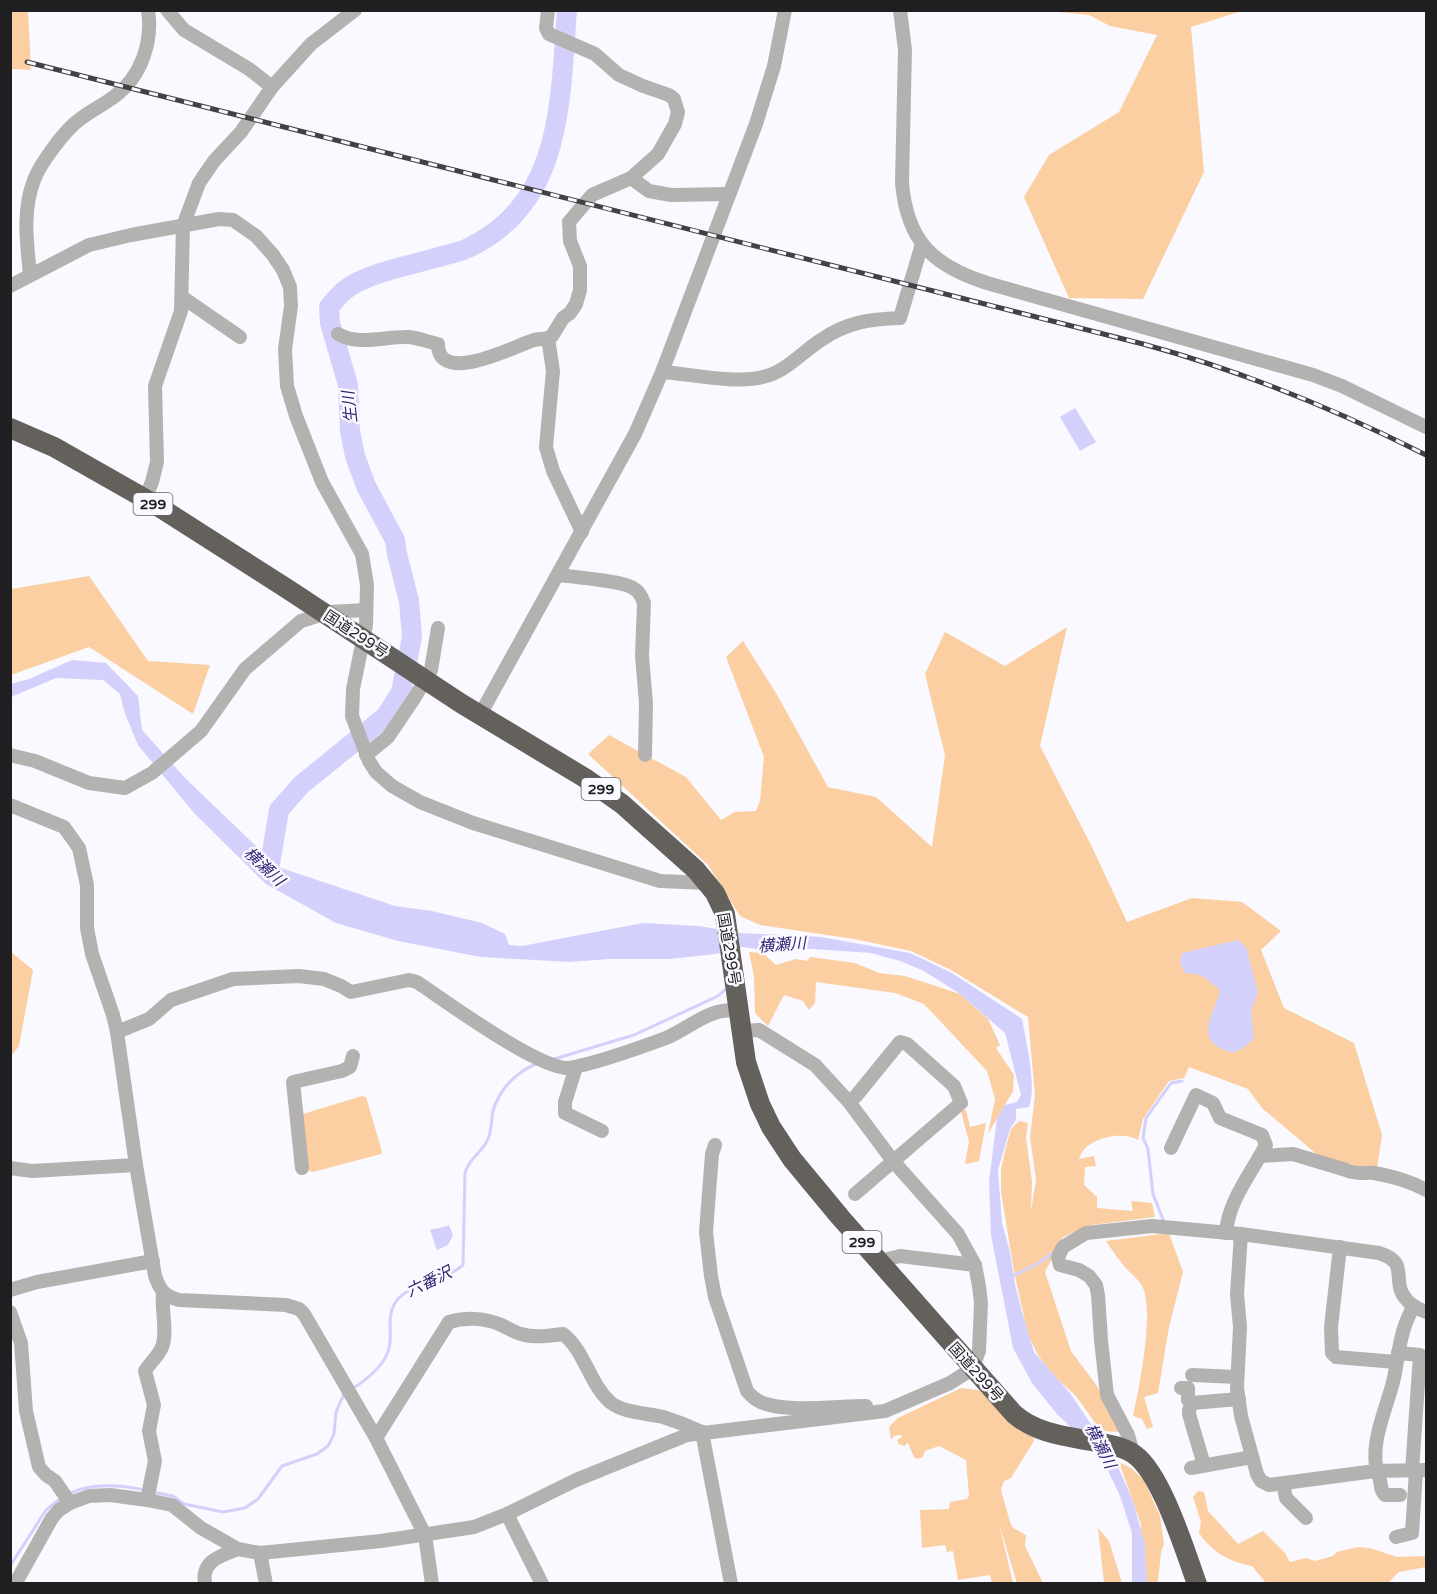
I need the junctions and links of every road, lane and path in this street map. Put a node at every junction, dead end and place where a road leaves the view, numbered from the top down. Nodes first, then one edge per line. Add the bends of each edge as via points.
1 (148, 10) edge
2 (167, 10) edge
3 (355, 10) edge
4 (548, 10) edge
5 (785, 10) edge
6 (900, 10) edge
7 (272, 87) junction
8 (631, 178) junction
9 (729, 194) junction
10 (183, 226) junction
11 (922, 244) junction
12 (30, 275) junction
13 (10, 286) edge
14 (182, 297) junction
15 (338, 334) dead end
16 (240, 337) dead end
17 (548, 339) junction
18 (662, 372) junction
19 (1426, 428) edge
20 (12, 429) edge
21 (145, 499) junction
22 (582, 532) junction
23 (559, 575) junction
24 (365, 610) junction
25 (438, 628) dead end
26 (480, 715) junction
27 (365, 750) junction
28 (10, 755) edge
29 (645, 755) dead end
30 (10, 805) edge
31 (707, 883) junction
32 (737, 1004) junction
33 (741, 1031) junction
34 (117, 1032) junction
35 (353, 1056) dead end
36 (576, 1067) junction
37 (849, 1102) junction
38 (602, 1131) dead end
39 (715, 1145) dead end
40 (1172, 1148) dead end
41 (1260, 1156) junction
42 (893, 1161) junction
43 (136, 1165) junction
44 (10, 1168) edge
45 (302, 1168) dead end
46 (1426, 1190) edge
47 (855, 1194) dead end
48 (1226, 1233) junction
49 (1241, 1234) junction
50 (1340, 1247) junction
51 (153, 1261) junction
52 (881, 1263) junction
53 (975, 1265) junction
54 (10, 1290) edge
55 (163, 1293) junction
56 (1420, 1309) edge
57 (10, 1312) edge
58 (1397, 1358) junction
59 (972, 1369) junction
60 (1192, 1375) dead end
61 (1237, 1377) junction
62 (1181, 1388) dead end
63 (1239, 1399) junction
64 (1192, 1403) junction
65 (885, 1411) junction
66 (702, 1432) junction
67 (376, 1438) junction
68 (1132, 1452) junction
69 (1252, 1456) junction
70 (1375, 1471) junction
71 (1418, 1471) edge
72 (1282, 1484) junction
73 (149, 1493) junction
74 (1400, 1495) dead end
75 (66, 1498) junction
76 (507, 1514) junction
77 (1305, 1518) dead end
78 (424, 1535) junction
79 (1396, 1537) dead end
80 (238, 1549) junction
81 (260, 1553) junction
82 (15, 1584) edge
83 (205, 1584) edge
84 (266, 1584) edge
85 (432, 1584) edge
86 (543, 1584) edge
87 (731, 1584) edge
88 (1197, 1584) edge

1 - 12 street via 145,52 138,71 117,95 67,131 33,181 26,216
2 - 7 street via 184,30
3 - 7 street via 311,44
4 - 8 street via 546,28 554,38 596,54 619,75 669,95 677,105 675,124 658,154
5 - 9 street via 774,66
6 - 11 street via 905,50 902,192 908,217
7 - 10 street via 199,183
8 - 9 street via 649,191 671,195
8 - 17 street via 592,195 569,222 570,241 580,266 580,290 576,304
9 - 18 street
10 - 12 street via 89,245
10 - 14 street
10 - 24 street via 233,220 256,236 283,270 290,287 291,306 285,350 287,386 322,482 362,554 367,585
11 - 18 street via 900,318 867,319 839,330 764,377 744,380
11 - 19 street via 948,267 967,276 1313,375
12 - 13 street
14 - 16 street
14 - 21 street via 155,386 157,462
15 - 17 street via 348,340 420,339 438,344 446,359 461,362 483,360 534,340
17 - 22 street via 553,371 546,447
18 - 22 street via 627,451
20 - 21 highway, 国道299号 / 299 via 54,447
21 - 26 highway, 国道299号 / 299
22 - 23 street
23 - 26 street
23 - 29 street via 634,588 642,596
24 - 27 street via 352,716
24 - 28 street via 330,612 302,621 245,669 201,730 152,773 125,788 89,783
25 - 27 street via 431,670 388,737
26 - 31 highway, 国道299号 / 299 via 622,804
27 - 31 street via 376,772 392,786 458,818 660,881
30 - 34 street via 64,827 79,848 87,885 89,937
31 - 32 highway, 国道299号 / 299 via 720,903 728,929
32 - 33 highway, 国道299号 / 299
32 - 36 street via 666,1038
33 - 37 street via 759,1030 807,1059
33 - 52 highway, 国道299号 / 299 via 760,1104 778,1139
34 - 36 street via 148,1018 171,1000 233,979 299,976 324,979 351,992 409,980 532,1056 554,1066
34 - 43 street
35 - 45 street via 350,1066 342,1071 293,1082
36 - 38 street via 565,1113
37 - 42 street
37 - 42 street via 900,1042 954,1086 962,1103
39 - 65 street via 706,1232 711,1276 747,1391 763,1404 780,1408 878,1406
40 - 41 street via 1196,1095 1213,1103 1220,1118 1262,1135 1266,1145
41 - 46 street via 1293,1154 1352,1174 1373,1173
41 - 48 street via 1236,1198
42 - 47 street
42 - 53 street via 957,1234
43 - 44 street via 32,1171
43 - 51 street
48 - 49 street
48 - 68 street via 1152,1226 1086,1233 1063,1247 1058,1257 1060,1265 1089,1276 1095,1285 1107,1395 1128,1435
49 - 50 street
49 - 61 street
50 - 56 street via 1392,1256 1406,1300
50 - 58 street via 1330,1327 1332,1353 1336,1357
51 - 54 street
51 - 55 street
52 - 53 street via 900,1257
52 - 59 highway, 国道299号 / 299
53 - 59 street via 979,1286 979,1351
55 - 67 street via 179,1300 286,1305 298,1309
55 - 73 street via 165,1337 162,1349 145,1371 154,1404 149,1431 155,1461
56 - 58 street via 1407,1319
57 - 75 street via 21,1343 26,1411 39,1467
58 - 70 street via 1377,1442
58 - 71 street via 1420,1355
59 - 65 street via 950,1383
59 - 68 highway, 国道299号 / 299 via 1023,1422 1062,1436
60 - 61 street
61 - 63 street
62 - 64 street via 1188,1388 1188,1400
63 - 64 street
63 - 69 street
64 - 69 street via 1189,1414 1197,1467
65 - 66 street
66 - 67 street via 612,1404 572,1341 562,1334 531,1336 478,1319 459,1319 449,1322
66 - 76 street via 576,1480
66 - 87 street
67 - 78 street
68 - 88 highway via 1160,1491
69 - 72 street via 1261,1481
70 - 71 street
70 - 72 street
70 - 74 street via 1384,1495
71 - 79 street via 1412,1533
72 - 77 street via 1286,1498
73 - 75 street
73 - 80 street
75 - 82 street
76 - 78 street via 474,1527
76 - 86 street
78 - 81 street
78 - 85 street
80 - 81 street
80 - 83 street via 207,1565
81 - 84 street

